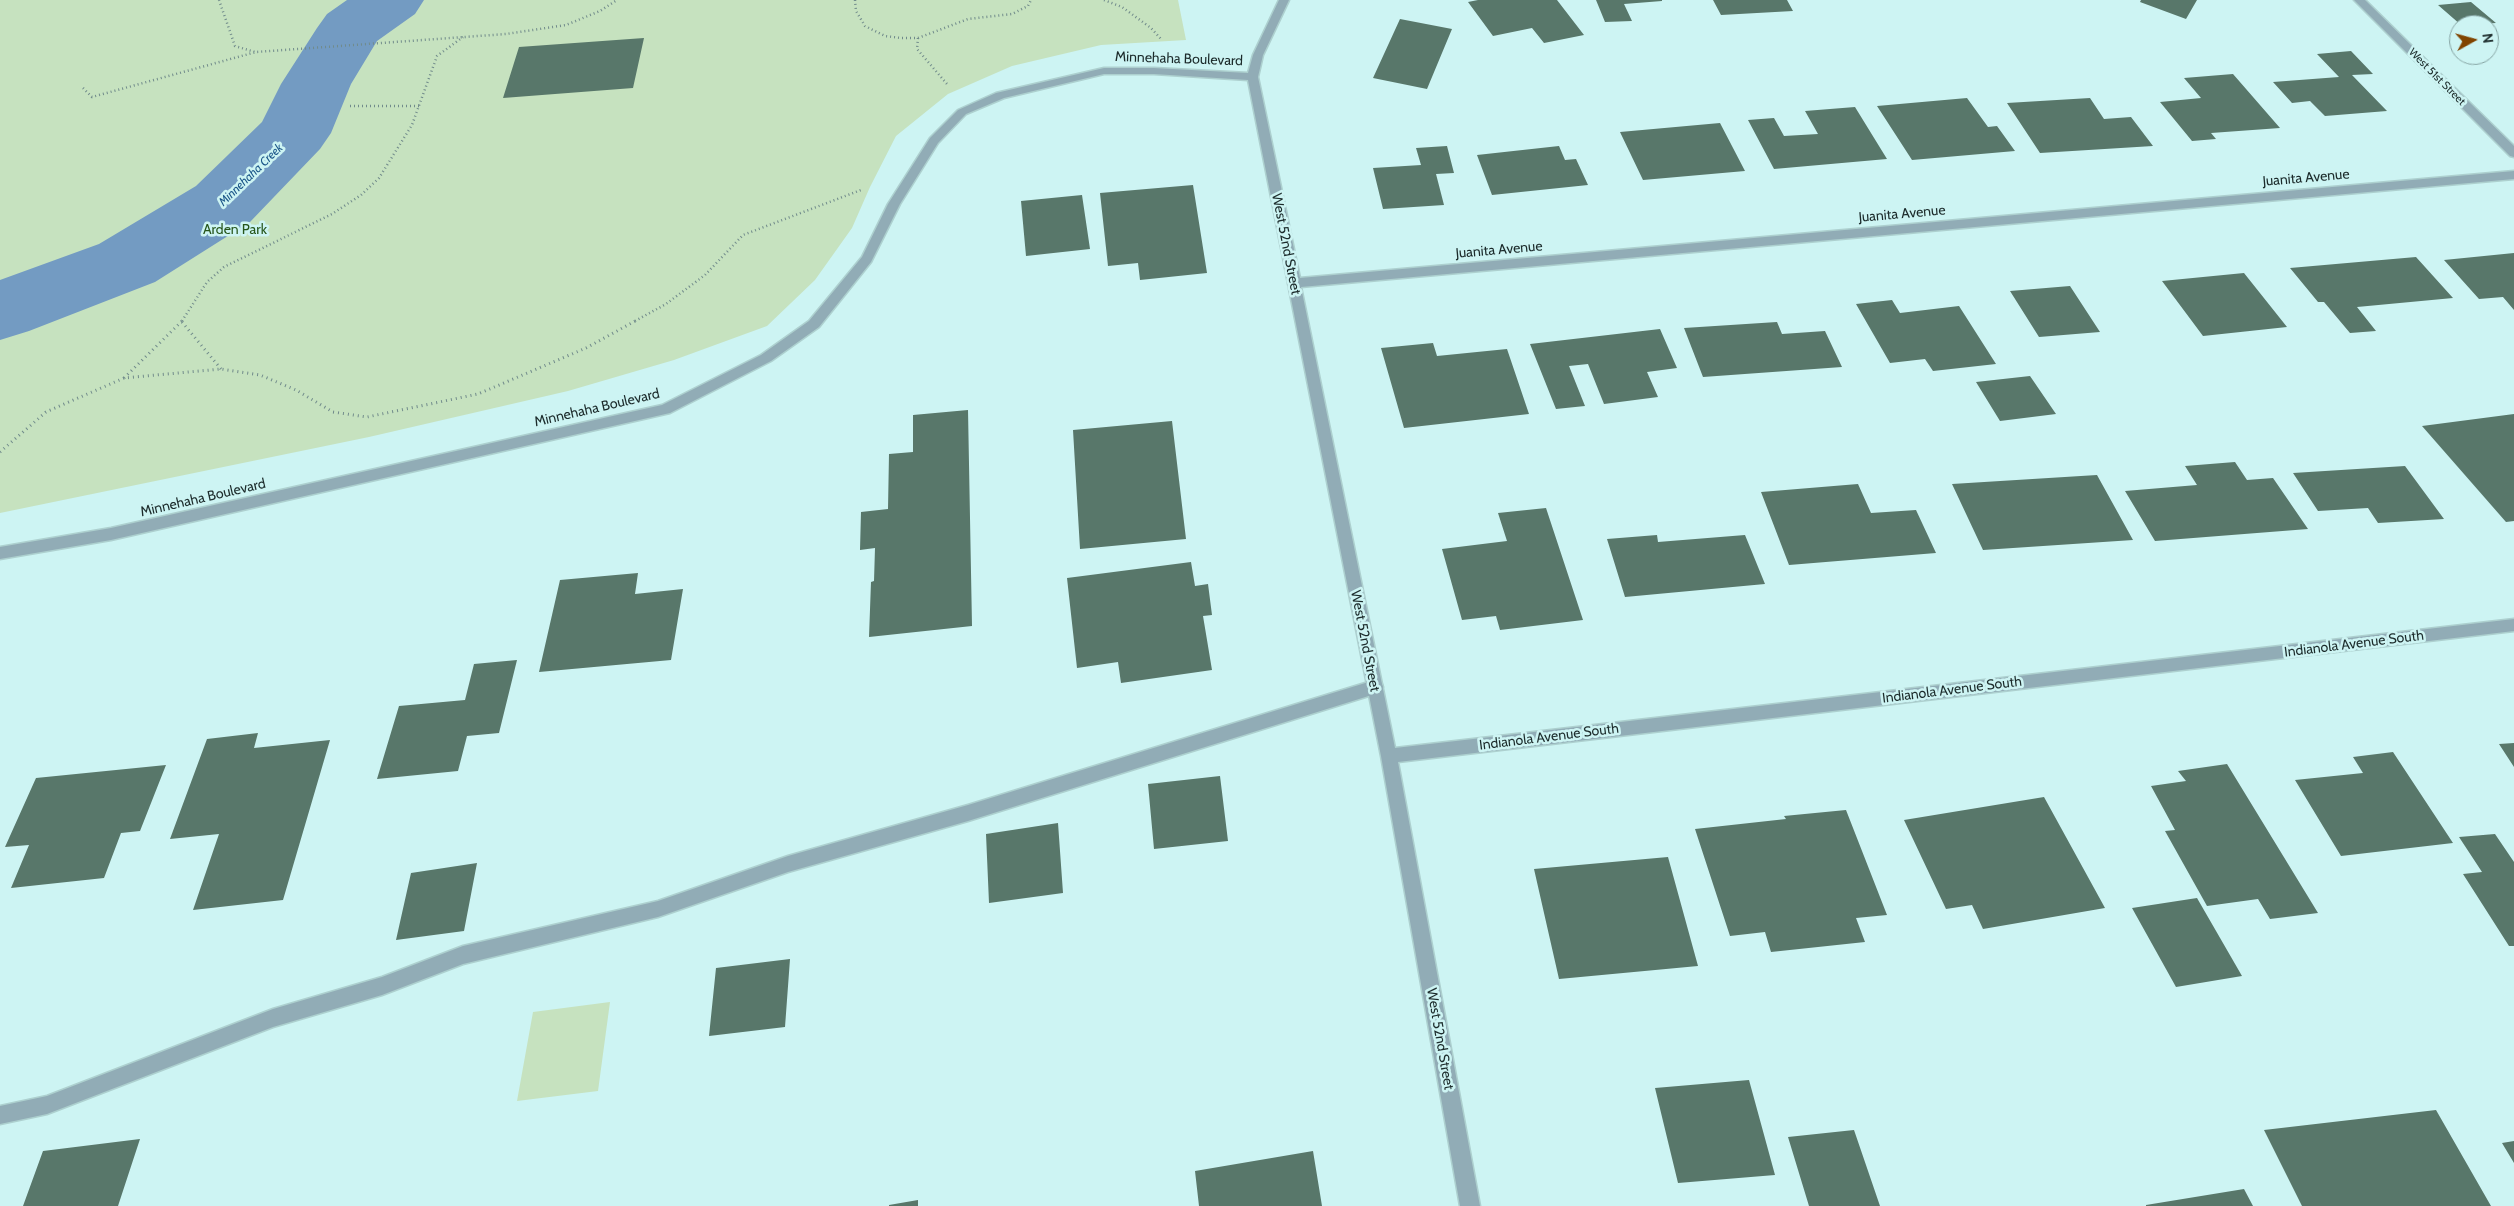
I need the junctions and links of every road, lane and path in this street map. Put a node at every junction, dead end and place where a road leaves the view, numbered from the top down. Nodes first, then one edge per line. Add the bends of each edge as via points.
1 (219, 0) edge
2 (617, 0) edge
3 (856, 0) edge
4 (1031, 0) edge
5 (1104, 0) edge
6 (1284, 0) edge
7 (2359, 0) edge
8 (463, 37) junction
9 (918, 38) junction
10 (1165, 42) dead end
11 (256, 52) junction
12 (1253, 77) junction
13 (83, 88) dead end
14 (952, 89) dead end
15 (350, 106) dead end
16 (419, 106) junction
17 (2514, 153) edge
18 (2514, 175) edge
19 (831, 203) dead end
20 (1293, 284) junction
21 (182, 322) junction
22 (221, 369) junction
23 (124, 378) junction
24 (0, 452) edge
25 (0, 554) edge
26 (2514, 625) edge
27 (1374, 687) junction
28 (1389, 756) junction
29 (0, 1115) edge
30 (1470, 1206) edge

1 - 11 path via 235,46
2 - 8 path via 600,12 566,25
3 - 9 path via 860,19 874,32
4 - 9 path via 1028,6 1012,14 968,19
5 - 10 path via 1122,7
6 - 12 street via 1258,55
7 - 17 street, West 51st Street
8 - 11 path
8 - 16 path via 437,56
9 - 14 path via 917,49
11 - 13 path via 92,97
12 - 20 street, West 52nd Street
12 - 25 street, Minnehaha Boulevard via 1104,71 1000,95 962,112 934,141 894,204 867,259 814,324 766,358 665,409 111,534
15 - 16 path
16 - 21 path via 412,125 373,184 332,214 224,267 207,282
18 - 20 street, Juanita Avenue
19 - 22 path via 742,235 706,275 666,304 586,348 478,394 367,417 333,412 296,390 260,375
20 - 27 street, West 52nd Street
21 - 22 path
21 - 23 path
22 - 23 path
23 - 24 path via 46,412
26 - 28 street, Indianola Avenue South
27 - 28 street, West 52nd Street
27 - 29 street via 968,814 788,864 658,909 463,955 382,986 273,1018 47,1105
28 - 30 street, West 52nd Street

